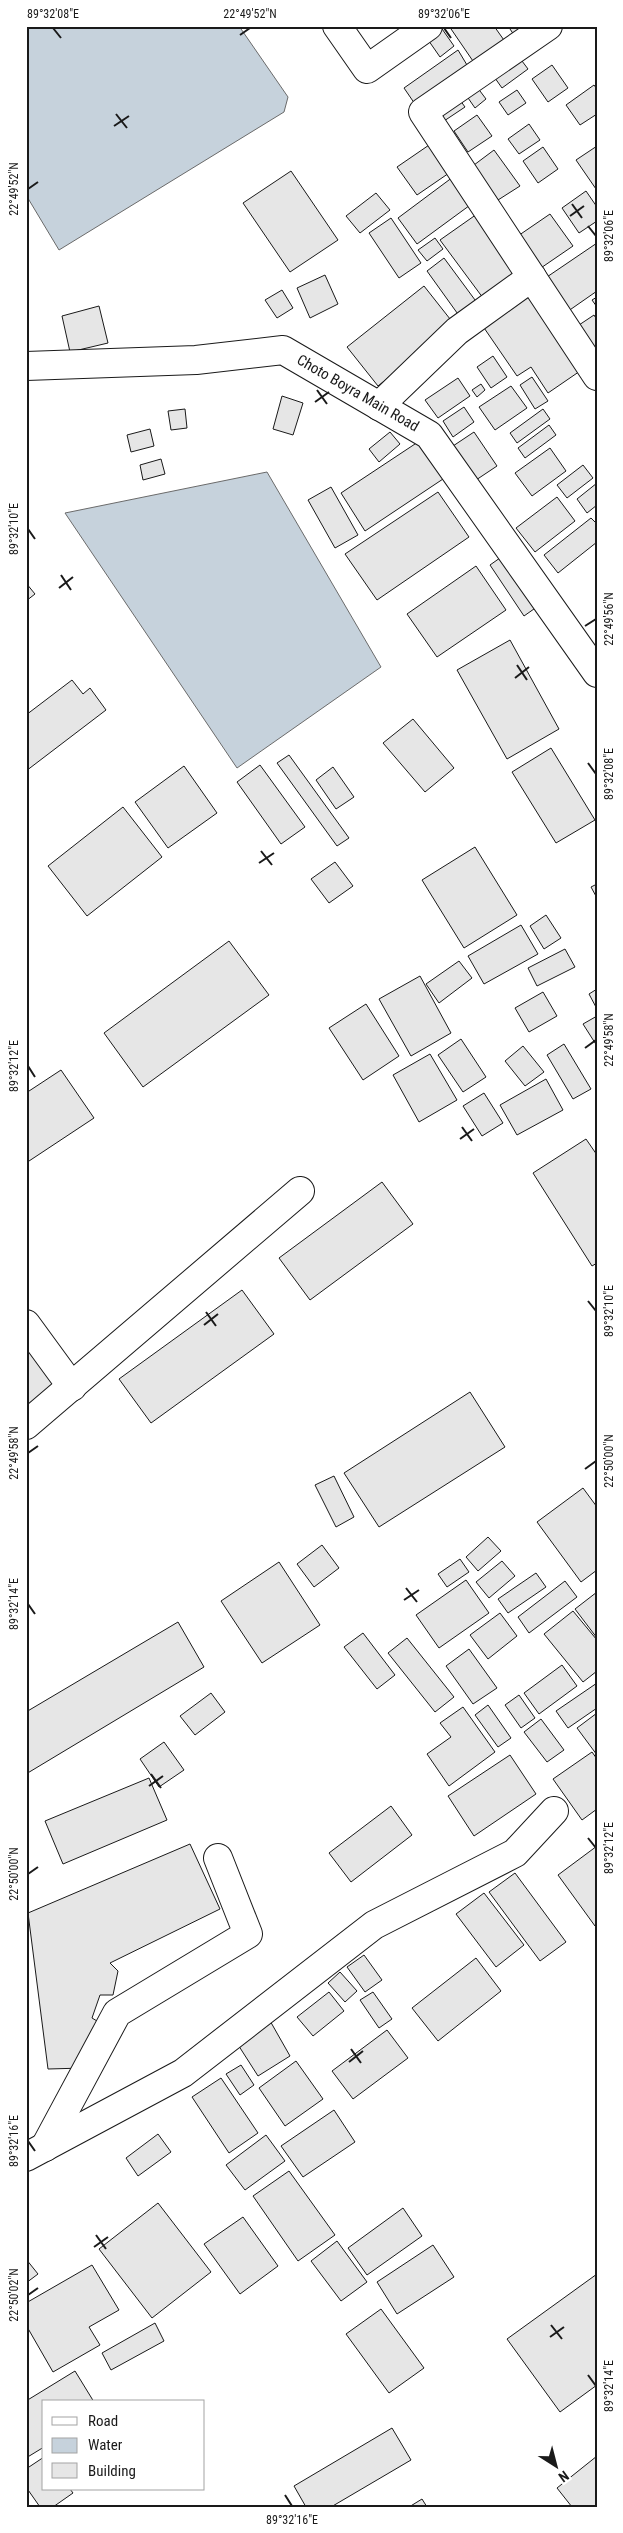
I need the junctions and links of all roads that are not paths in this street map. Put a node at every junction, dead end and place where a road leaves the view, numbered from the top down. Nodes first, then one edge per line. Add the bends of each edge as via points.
1 (337, 26) edge
2 (428, 26) edge
3 (548, 26) edge
4 (532, 277) junction
5 (26, 366) edge
6 (597, 376) edge
7 (379, 406) junction
8 (597, 673) edge
9 (300, 1191) dead end
10 (26, 1324) edge
11 (72, 1386) junction
12 (26, 1425) edge
13 (554, 1811) dead end
14 (218, 1858) dead end
15 (35, 2152) edge

1 - 2 street via 367,69
3 - 4 street via 423,112
4 - 6 street
4 - 7 street via 457,331
5 - 7 street, Choto Boyra Main Road via 196,360 283,350
7 - 8 street, Choto Boyra Main Road via 429,435
9 - 11 street
10 - 11 street
11 - 12 street
13 - 15 street via 515,1853 374,1925 183,2073
14 - 15 street via 248,1934 117,2012

